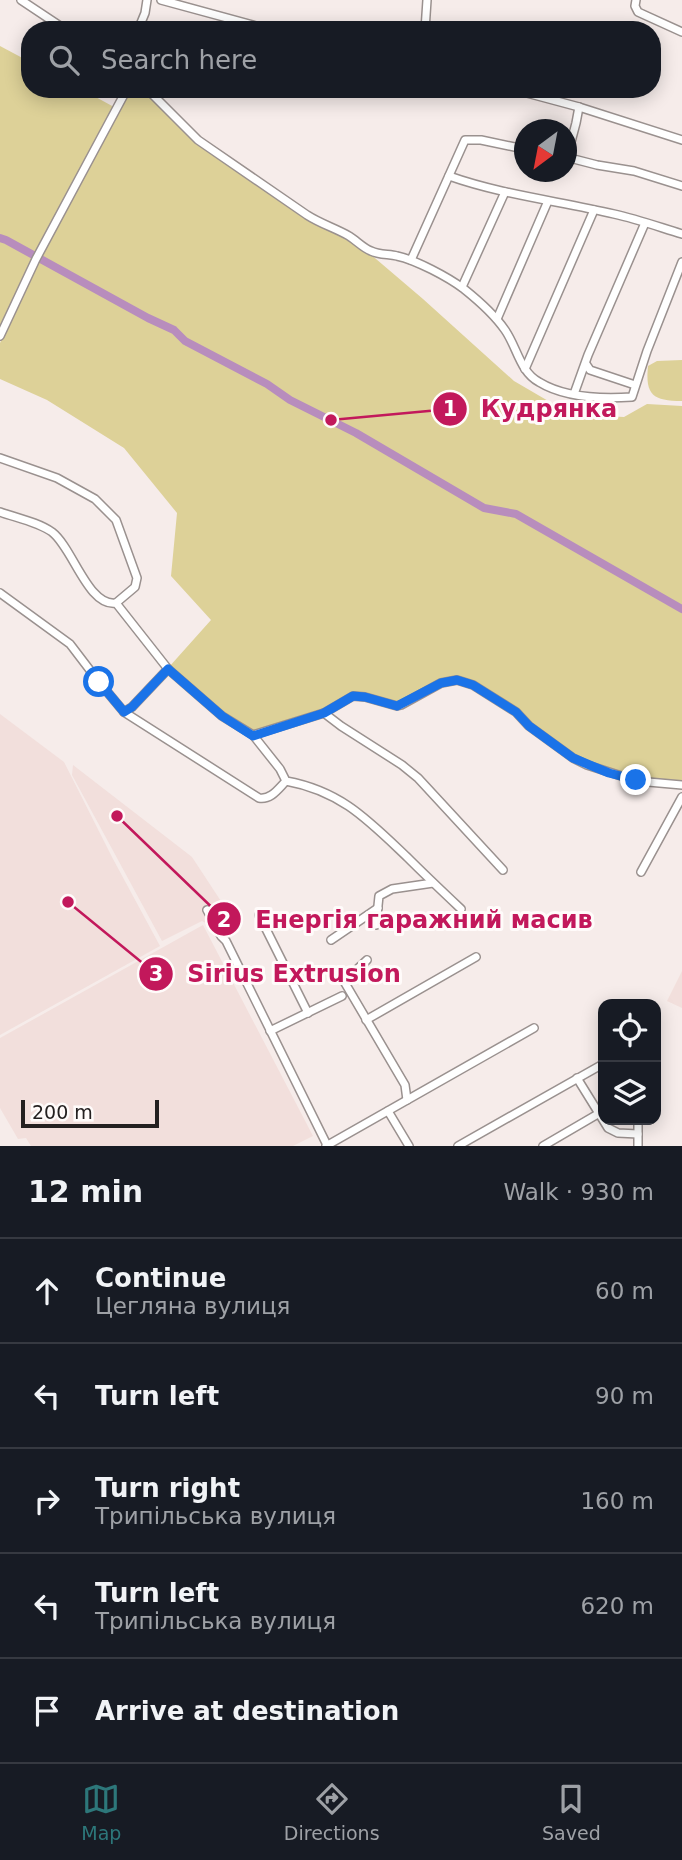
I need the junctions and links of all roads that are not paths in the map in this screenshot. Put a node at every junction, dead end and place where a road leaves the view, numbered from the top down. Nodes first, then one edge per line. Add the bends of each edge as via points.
1 (21, 0) edge
2 (147, 0) edge
3 (161, 0) edge
4 (427, 0) edge
5 (636, 0) edge
6 (52, 21) edge
7 (142, 21) edge
8 (238, 21) edge
9 (426, 21) edge
10 (658, 21) edge
11 (661, 22) edge
12 (682, 32) edge
13 (122, 98) edge
14 (156, 98) edge
15 (546, 98) edge
16 (579, 107) junction
17 (576, 119) edge
18 (682, 140) edge
19 (514, 147) edge
20 (577, 160) edge
21 (449, 176) junction
22 (682, 186) edge
23 (505, 192) junction
24 (548, 201) junction
25 (594, 210) junction
26 (645, 223) junction
27 (682, 234) edge
28 (411, 260) junction
29 (682, 262) edge
30 (462, 287) junction
31 (497, 319) junction
32 (0, 336) edge
33 (586, 363) junction
34 (525, 370) junction
35 (635, 385) junction
36 (574, 394) junction
37 (0, 458) edge
38 (0, 513) edge
39 (0, 593) edge
40 (116, 603) junction
41 (168, 669) junction
42 (124, 712) junction
43 (324, 713) junction
44 (253, 736) junction
45 (286, 781) junction
46 (682, 785) edge
47 (682, 797) edge
48 (503, 870) dead end
49 (641, 872) dead end
50 (433, 883) junction
51 (378, 908) junction
52 (461, 909) dead end
53 (207, 910) dead end
54 (259, 915) dead end
55 (376, 925) dead end
56 (331, 940) dead end
57 (476, 957) dead end
58 (367, 960) dead end
59 (342, 996) dead end
60 (308, 1013) junction
61 (366, 1020) junction
62 (534, 1028) dead end
63 (270, 1031) junction
64 (598, 1067) edge
65 (577, 1078) junction
66 (407, 1100) junction
67 (598, 1108) edge
68 (388, 1111) junction
69 (598, 1114) edge
70 (607, 1125) edge
71 (638, 1125) edge
72 (638, 1134) junction
73 (327, 1145) edge
74 (409, 1146) edge
75 (458, 1146) edge
76 (543, 1146) edge
77 (638, 1146) edge

1 - 6 street
2 - 7 street
3 - 8 street
4 - 9 street
5 - 10 street via 638,12
11 - 12 street
13 - 32 street
14 - 28 street via 198,140 307,215 368,250
15 - 16 street
16 - 17 street
16 - 18 street
19 - 21 street via 465,140
20 - 22 street
21 - 23 street
21 - 28 street
23 - 24 street
23 - 30 street
24 - 25 street
24 - 31 street
25 - 26 street
25 - 34 street
26 - 27 street
26 - 33 street
28 - 30 street
29 - 35 street
30 - 31 street
31 - 34 street
33 - 35 street via 590,370
33 - 36 street
34 - 36 street via 542,384
35 - 36 street via 632,397
37 - 40 street via 57,478 95,499 116,520 137,578 135,587
38 - 40 street via 53,533 91,590
39 - 42 street via 71,644
40 - 41 street
41 - 42 street
41 - 44 street
42 - 45 street via 259,798 272,796
43 - 44 street
43 - 46 street via 353,696 397,706 441,683 457,680 516,712 587,765 636,780
43 - 48 street via 418,778
44 - 45 street
45 - 50 street via 326,793 354,808
47 - 49 street
50 - 51 street via 392,889 379,897
50 - 52 street
51 - 55 street
51 - 56 street
53 - 63 street
54 - 60 street
57 - 61 street
58 - 61 street via 345,983
59 - 60 street
60 - 63 street
61 - 66 street via 405,1085
62 - 66 street
63 - 73 street
64 - 65 street
65 - 67 street
65 - 75 street
66 - 68 street
68 - 73 street
68 - 74 street
69 - 76 street
70 - 72 street via 612,1132
71 - 72 street
72 - 77 street

